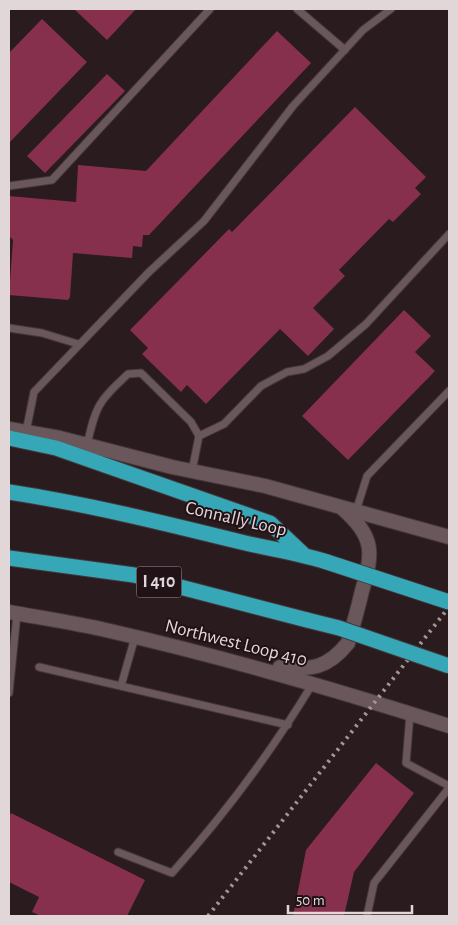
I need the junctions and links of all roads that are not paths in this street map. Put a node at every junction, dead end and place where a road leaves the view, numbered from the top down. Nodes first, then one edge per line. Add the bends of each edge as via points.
1 (210, 9) edge
2 (297, 9) edge
3 (390, 9) edge
4 (345, 50) junction
5 (9, 186) edge
6 (449, 234) edge
7 (9, 328) edge
8 (78, 344) junction
9 (449, 391) edge
10 (9, 428) edge
11 (26, 432) junction
12 (199, 436) junction
13 (9, 438) edge
14 (87, 445) junction
15 (192, 471) junction
16 (9, 492) edge
17 (340, 506) junction
18 (356, 511) junction
19 (449, 529) edge
20 (433, 532) junction
21 (449, 537) edge
22 (304, 554) junction
23 (9, 558) edge
24 (449, 602) edge
25 (13, 613) edge
26 (135, 637) junction
27 (242, 664) junction
28 (449, 666) edge
29 (39, 667) dead end
30 (314, 683) junction
31 (121, 686) junction
32 (9, 693) edge
33 (410, 714) junction
34 (288, 725) junction
35 (449, 726) edge
36 (449, 787) edge
37 (118, 852) dead end
38 (368, 916) edge

1 - 5 lane via 52,180
2 - 4 lane
3 - 4 lane via 363,30
4 - 8 lane via 292,106 204,221
6 - 12 lane via 366,324 328,356 261,386 224,424
7 - 8 lane via 42,333
8 - 11 lane via 34,392
9 - 18 lane via 367,476
10 - 11 main road
11 - 14 main road
12 - 14 lane via 191,422 142,373 128,374 102,399 94,414
12 - 15 lane
13 - 22 highway via 56,448 270,523
14 - 15 main road
15 - 17 main road
16 - 22 highway, Connally Loop via 141,517
17 - 18 main road
17 - 27 main road via 365,534 371,560 348,643 317,668
18 - 20 main road
19 - 20 main road
20 - 21 main road
22 - 24 highway, Connally Loop, bridge
23 - 28 highway, I 410, bridge via 134,575 339,628
25 - 26 main road, Northwest Loop 410
25 - 32 lane
26 - 27 main road, Northwest Loop 410
26 - 31 lane
27 - 30 main road, Northwest Loop 410
29 - 31 lane
30 - 33 main road, Northwest Loop 410
30 - 34 lane
31 - 34 lane
33 - 35 main road, Northwest Loop 410
33 - 36 lane via 406,763
34 - 37 lane via 212,828 172,873
36 - 38 lane via 374,883

